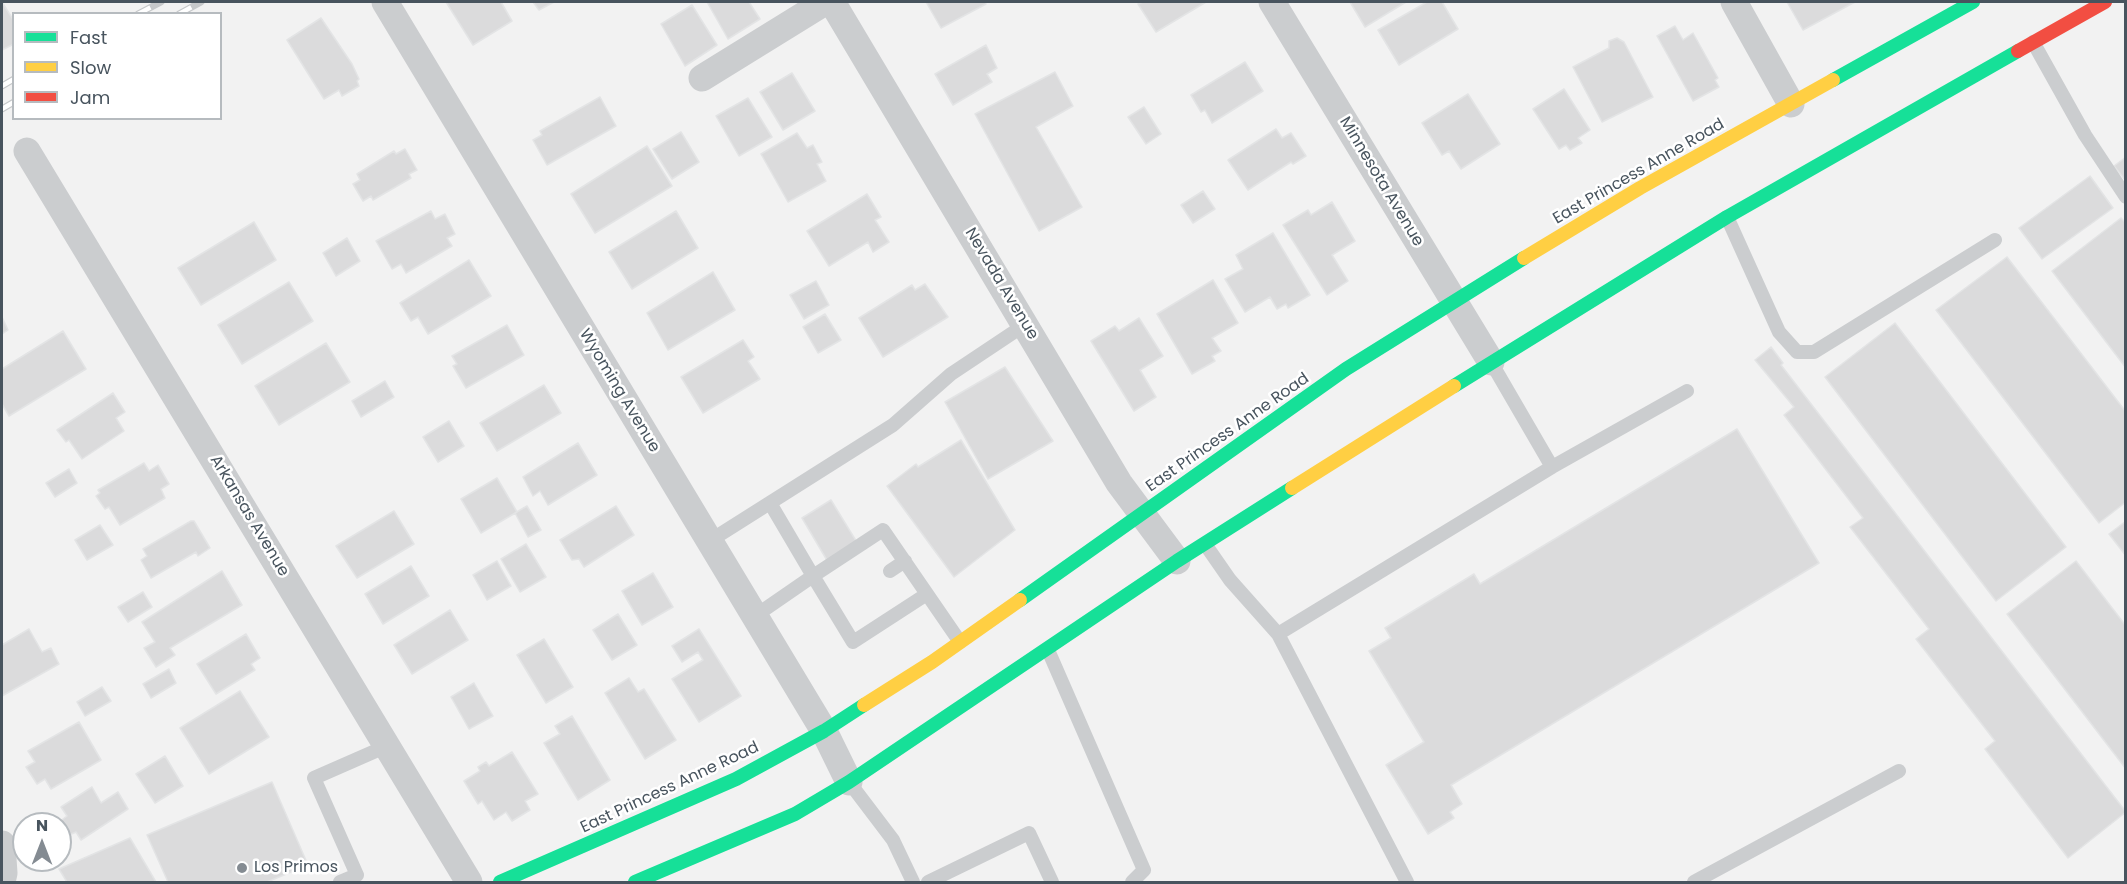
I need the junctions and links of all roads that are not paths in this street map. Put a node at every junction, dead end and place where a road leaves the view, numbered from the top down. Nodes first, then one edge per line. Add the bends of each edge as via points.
1 (385, 2) edge
2 (825, 2) edge
3 (832, 2) edge
4 (1272, 2) edge
5 (1734, 2) edge
6 (1973, 2) edge
7 (2105, 2) edge
8 (2033, 42) junction
9 (702, 78) dead end
10 (1791, 104) junction
11 (27, 151) dead end
12 (2126, 196) edge
13 (1727, 217) junction
14 (1995, 240) dead end
15 (1453, 301) junction
16 (1026, 324) junction
17 (1491, 362) junction
18 (1687, 391) dead end
19 (1552, 467) junction
20 (770, 503) junction
21 (1142, 514) junction
22 (708, 542) junction
23 (1205, 544) junction
24 (905, 561) junction
25 (1177, 561) junction
26 (890, 571) dead end
27 (813, 576) junction
28 (927, 594) junction
29 (755, 616) junction
30 (1278, 634) junction
31 (960, 642) junction
32 (1048, 650) junction
33 (824, 731) junction
34 (387, 746) junction
35 (1899, 771) dead end
36 (849, 782) junction
37 (2, 844) edge
38 (2, 882) edge
39 (340, 882) edge
40 (469, 882) edge
41 (500, 882) edge
42 (635, 882) edge
43 (913, 882) edge
44 (928, 882) edge
45 (1052, 882) edge
46 (1132, 882) edge
47 (1407, 882) edge
48 (1694, 882) edge

1 - 22 street, Wyoming Avenue
2 - 9 street
3 - 16 street, Nevada Avenue
4 - 15 street, Minnesota Avenue
5 - 10 street
6 - 10 main road, East Princess Anne Road
7 - 8 main road
8 - 12 lane via 2085,135
8 - 13 main road
10 - 15 main road, East Princess Anne Road via 1640,188
11 - 34 street, Arkansas Avenue
13 - 14 lane via 1779,332 1797,352 1814,352
13 - 17 main road
15 - 17 street, Minnesota Avenue
15 - 21 main road, East Princess Anne Road via 1346,369
16 - 20 lane via 951,374 893,425
16 - 21 street, Nevada Avenue via 1119,483
17 - 19 lane
17 - 23 main road
18 - 19 lane
19 - 30 lane
20 - 22 lane
20 - 27 lane
21 - 25 street, Nevada Avenue
21 - 31 main road, East Princess Anne Road
22 - 29 street, Wyoming Avenue
23 - 25 main road
23 - 30 lane via 1230,580
24 - 26 lane
24 - 27 lane via 883,530
24 - 28 lane
25 - 32 main road
27 - 28 lane via 853,642
27 - 29 lane
28 - 31 lane
29 - 33 street, Wyoming Avenue
30 - 47 lane
31 - 33 main road, East Princess Anne Road
32 - 36 main road
32 - 46 lane via 1144,870
33 - 36 street, Wyoming Avenue
33 - 41 main road, East Princess Anne Road via 736,779
34 - 39 lane via 314,778 357,875
34 - 40 street, Arkansas Avenue
35 - 48 lane
36 - 42 main road via 795,814
36 - 43 lane via 893,840
37 - 38 street
44 - 45 lane via 1029,833

